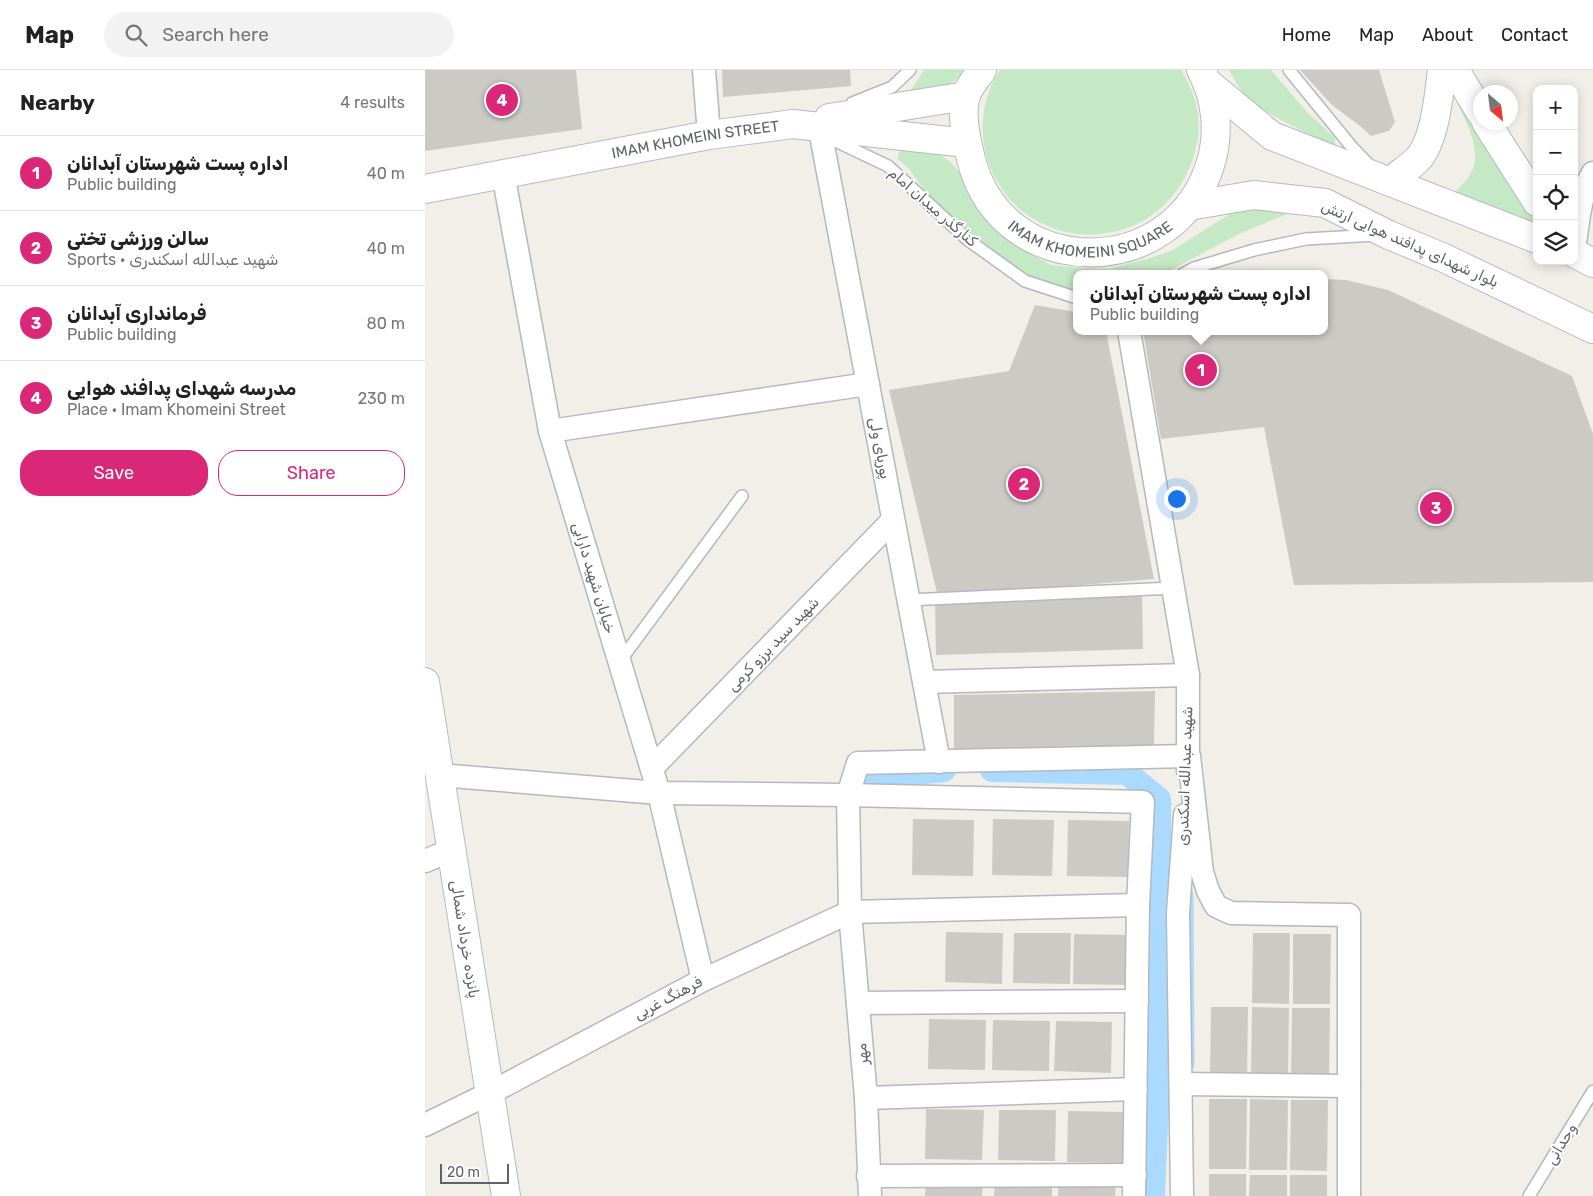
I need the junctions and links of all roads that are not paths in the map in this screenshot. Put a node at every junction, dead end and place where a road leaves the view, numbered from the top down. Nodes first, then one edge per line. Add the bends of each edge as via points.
1 (705, 70) edge
2 (910, 70) edge
3 (982, 70) edge
4 (1289, 70) edge
5 (1442, 70) edge
6 (1455, 70) edge
7 (1205, 76) edge
8 (965, 96) junction
9 (1473, 100) edge
10 (793, 124) junction
11 (1491, 130) edge
12 (821, 134) junction
13 (709, 135) junction
14 (967, 143) junction
15 (503, 173) junction
16 (1593, 173) edge
17 (1387, 180) junction
18 (425, 189) edge
19 (1533, 196) edge
20 (1189, 206) junction
21 (1578, 227) edge
22 (1389, 235) junction
23 (1533, 237) edge
24 (1578, 254) edge
25 (1593, 263) edge
26 (1190, 270) edge
27 (1073, 297) edge
28 (1593, 329) edge
29 (1130, 335) edge
30 (868, 384) junction
31 (549, 430) junction
32 (741, 496) dead end
33 (893, 520) junction
34 (1174, 588) junction
35 (909, 600) junction
36 (620, 661) junction
37 (1188, 675) junction
38 (425, 682) edge
39 (924, 682) junction
40 (1189, 756) junction
41 (939, 762) junction
42 (652, 768) junction
43 (439, 775) junction
44 (659, 793) junction
45 (848, 794) junction
46 (451, 850) junction
47 (425, 861) edge
48 (1138, 905) junction
49 (851, 912) junction
50 (703, 980) junction
51 (1137, 1001) junction
52 (858, 1004) junction
53 (1181, 1084) junction
54 (1349, 1086) junction
55 (1136, 1089) junction
56 (1593, 1091) edge
57 (489, 1093) junction
58 (866, 1098) junction
59 (425, 1125) edge
60 (1135, 1185) edge
61 (869, 1186) edge
62 (506, 1196) edge
63 (1182, 1196) edge
64 (1349, 1196) edge
65 (1529, 1196) edge

1 - 13 street
2 - 10 lane via 892,87
3 - 8 main road
4 - 17 lane via 1351,146
5 - 17 main road via 1431,134 1419,158
6 - 9 main road
7 - 17 main road via 1272,136
7 - 20 main road, IMAM KHOMEINI SQUARE via 1216,115 1215,147 1206,178
8 - 10 main road
8 - 14 main road, IMAM KHOMEINI SQUARE
10 - 12 lane, کنارگذر میدان امام
10 - 13 main road, IMAM KHOMEINI STREET
10 - 14 main road, IMAM KHOMEINI STREET
11 - 19 main road
12 - 27 lane, کنارگذر میدان امام via 888,166 968,240 1025,281
12 - 30 street, پوریای ولی
13 - 15 main road, IMAM KHOMEINI STREET
14 - 20 main road, IMAM KHOMEINI SQUARE via 975,174 991,203 1013,226 1041,243 1072,252 1105,253 1137,245 1165,229
15 - 18 main road, IMAM KHOMEINI STREET
15 - 31 street, خیابان شهید دارابی
16 - 21 street
17 - 23 main road
20 - 22 main road, بلوار شهدای پدافند هوایی ارتش via 1254,195 1325,203
22 - 26 lane via 1306,239 1254,250
22 - 28 main road, بلوار شهدای پدافند هوایی ارتش
24 - 25 main road
29 - 34 street, شهید عبدالله اسکندری
30 - 31 street
30 - 33 street, پوریای ولی
31 - 36 street, خیابان شهید دارابی
32 - 36 lane
33 - 35 street, پوریای ولی
33 - 42 street, شهید سید برزو کرمی
34 - 35 lane
34 - 37 street, شهید عبدالله اسکندری
35 - 39 street, پوریای ولی
36 - 42 street, خیابان شهید دارابی
37 - 39 street
37 - 40 street, شهید عبدالله اسکندری
38 - 43 main road, پانزده خرداد شمالی
39 - 41 street, پوریای ولی
40 - 41 street
40 - 53 street, شهید عبدالله اسکندری via 1178,913
40 - 54 street via 1202,872 1208,892 1217,906 1231,913 1349,915
41 - 45 street, مهر via 858,764
42 - 44 street, خیابان شهید دارابی
43 - 44 street
43 - 46 main road, پانزده خرداد شمالی
44 - 45 street
44 - 50 street, خیابان شهید دارابی
45 - 48 street via 1143,802
45 - 49 street, مهر
46 - 47 street
46 - 57 main road, پانزده خرداد شمالی
48 - 49 street
48 - 51 street
49 - 50 street, فرهنگ غربی
49 - 52 street, مهر
50 - 57 street, فرهنگ غربی
51 - 52 street
51 - 55 street
52 - 58 street, مهر
53 - 54 street
53 - 63 street, شهید عبدالله اسکندری
54 - 64 street
55 - 58 street
55 - 60 street
56 - 65 lane, وحدانی
57 - 59 street, فرهنگ غربی
57 - 62 main road, پانزده خرداد شمالی
58 - 61 street, مهر
60 - 61 street

